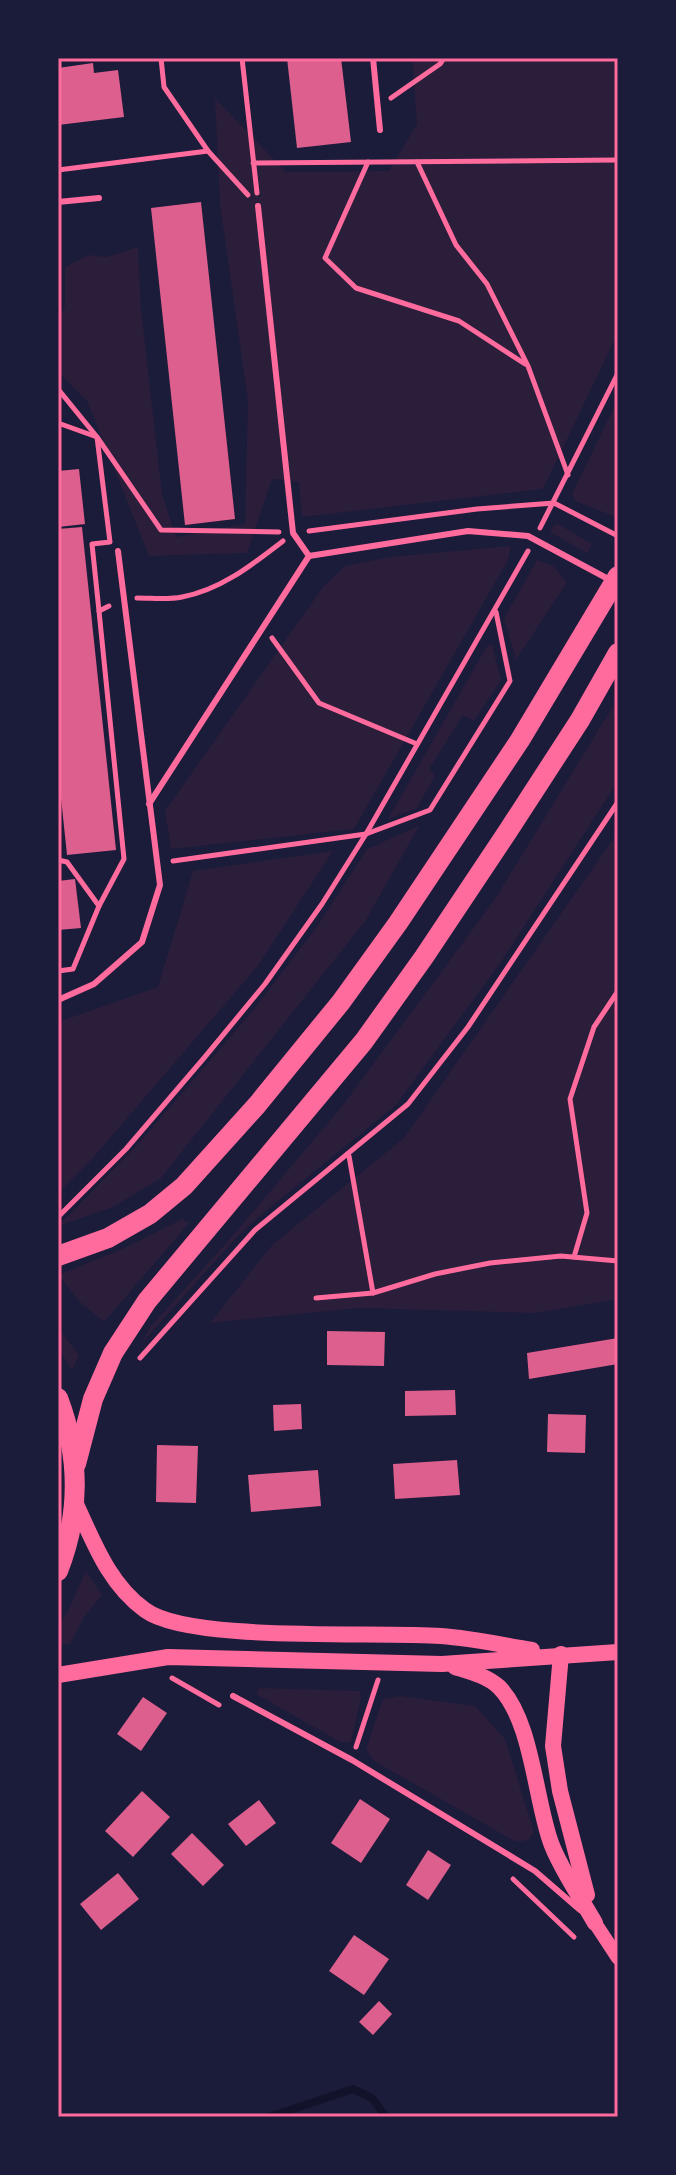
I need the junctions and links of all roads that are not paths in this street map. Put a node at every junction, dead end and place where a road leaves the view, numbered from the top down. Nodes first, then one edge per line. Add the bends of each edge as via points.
1 (373, 58) edge
2 (380, 130) dead end
3 (99, 198) dead end
4 (58, 202) edge
5 (258, 206) road end
6 (118, 551) dead end
7 (309, 556) junction
8 (616, 579) edge
9 (618, 653) edge
10 (149, 804) junction
11 (58, 1000) edge
12 (58, 1256) edge
13 (58, 1398) edge
14 (76, 1464) junction
15 (76, 1504) junction
16 (58, 1571) edge
17 (618, 1652) edge
18 (561, 1654) junction
19 (442, 1664) junction
20 (58, 1675) edge
21 (233, 1696) dead end
22 (595, 1923) junction
23 (618, 1958) edge

1 - 2 lane
3 - 4 lane
5 - 7 lane via 293,533
6 - 10 lane
7 - 8 lane via 468,531 535,538
7 - 10 lane
8 - 12 main road via 520,740 398,923 257,1105 184,1186 150,1214 108,1238
9 - 14 main road via 508,831 364,1041 147,1301 93,1399
10 - 11 lane via 160,885 142,942 94,984
13 - 14 main road
14 - 15 main road
15 - 16 main road
15 - 18 main road via 102,1562 124,1591 147,1612 173,1622 231,1630 443,1636
17 - 18 main road
18 - 19 main road
18 - 22 main road via 553,1746
19 - 20 main road via 168,1657
19 - 22 main road via 478,1674 512,1703 552,1845
21 - 22 lane via 352,1760 535,1871
22 - 23 street

